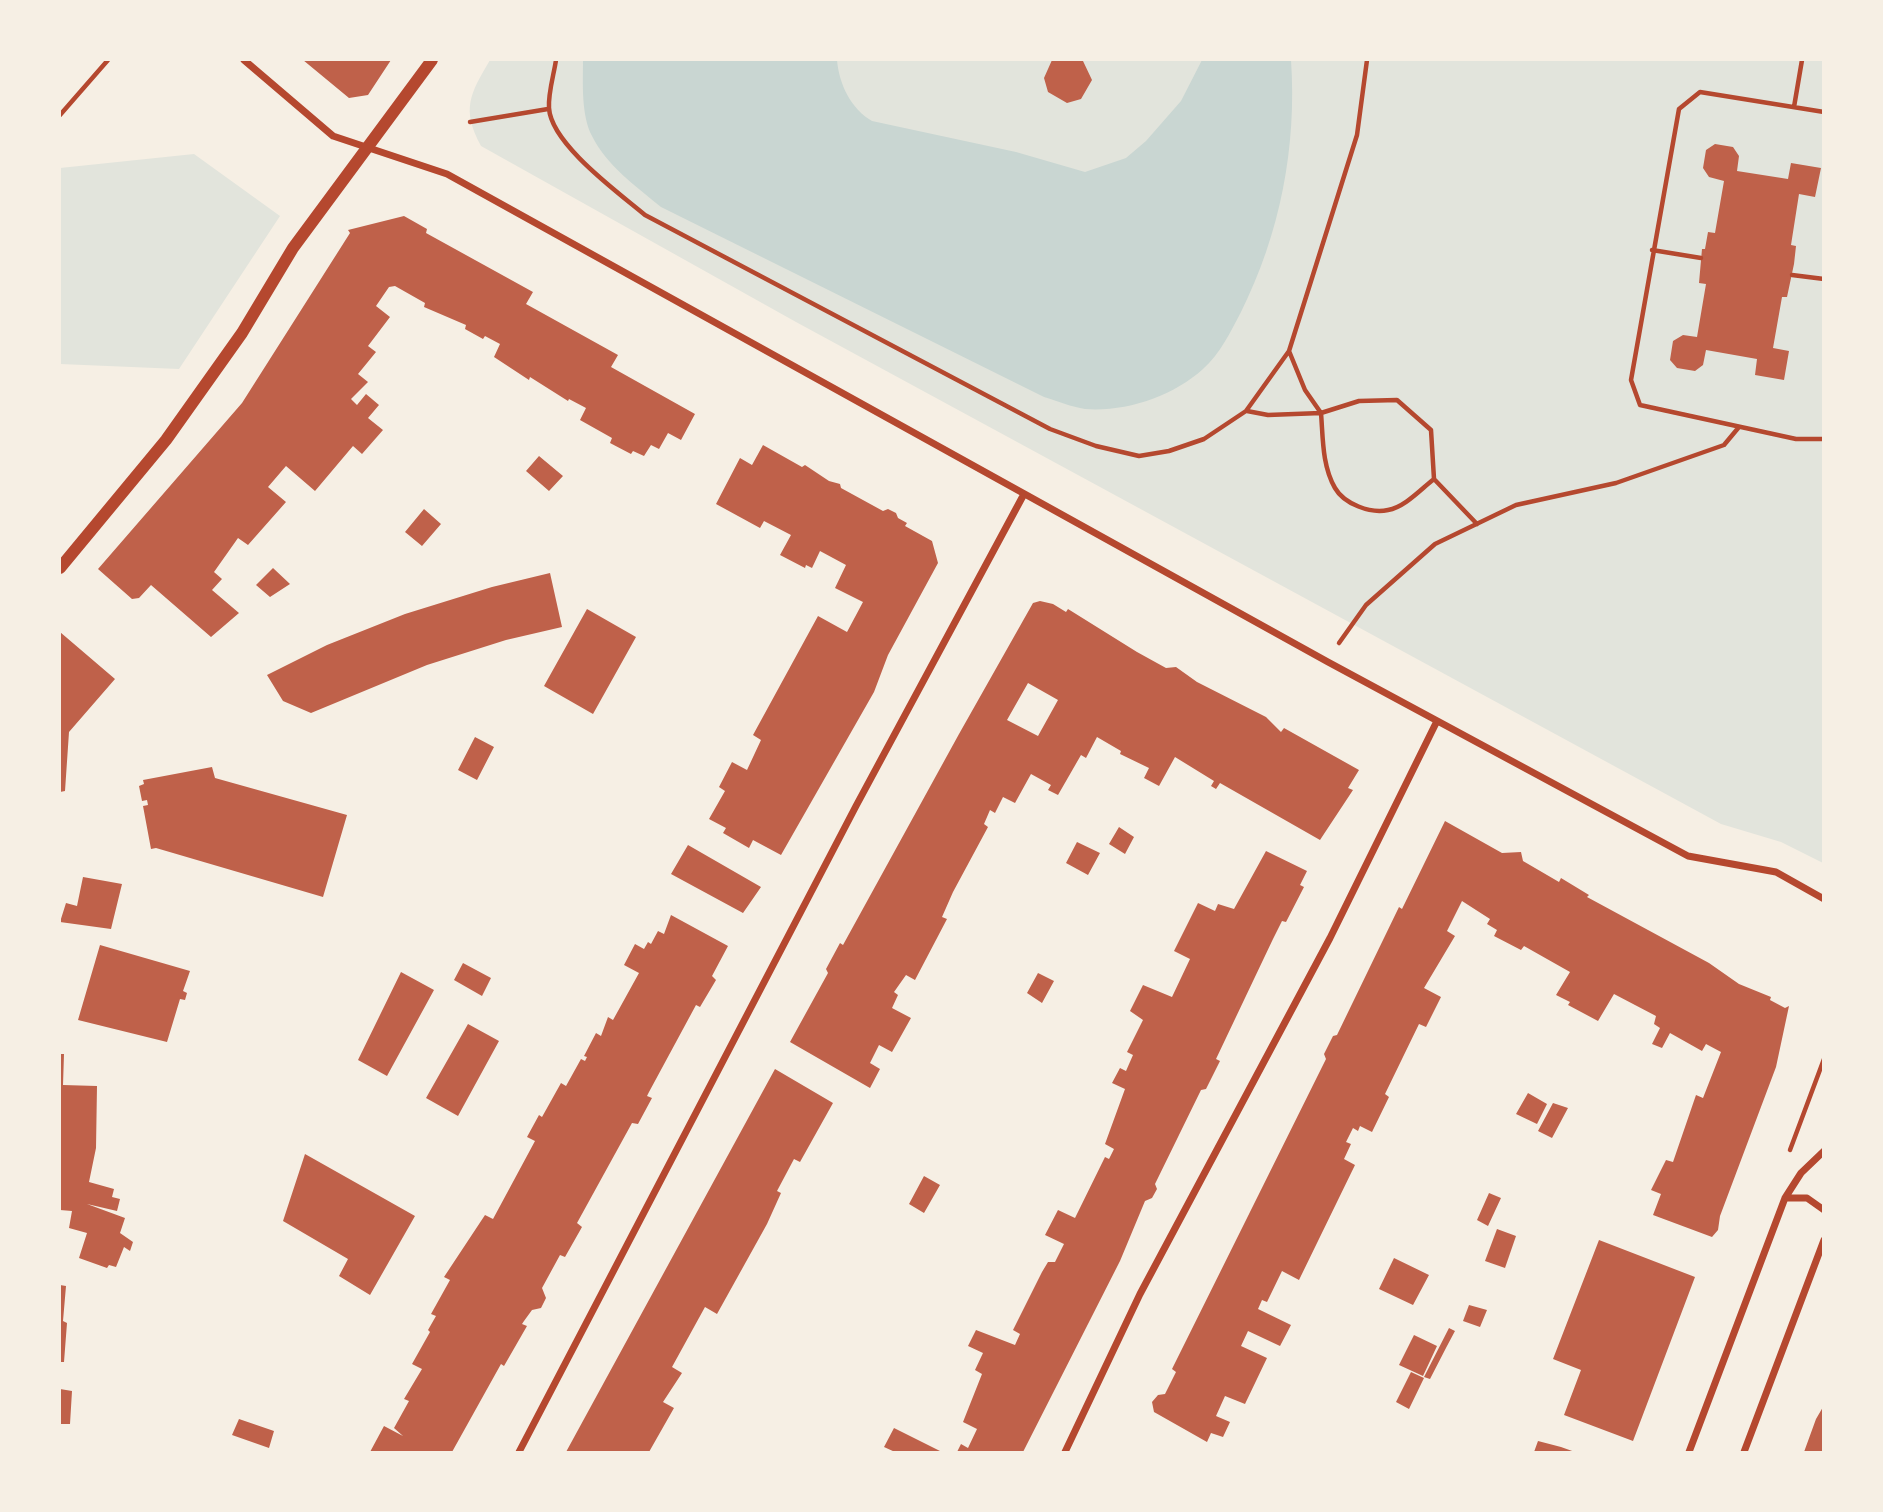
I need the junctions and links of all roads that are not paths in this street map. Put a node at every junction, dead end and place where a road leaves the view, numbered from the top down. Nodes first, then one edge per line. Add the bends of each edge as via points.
1 (244, 60) edge
2 (432, 60) edge
3 (368, 147) junction
4 (1024, 494) junction
5 (60, 568) edge
6 (1437, 721) junction
7 (1824, 899) edge
8 (1824, 1151) edge
9 (1785, 1198) junction
10 (1824, 1210) edge
11 (1824, 1240) edge
12 (519, 1452) edge
13 (1065, 1452) edge
14 (1689, 1452) edge
15 (1744, 1452) edge

1 - 3 street via 333,136
2 - 3 street
3 - 4 street via 447,174
3 - 5 street via 293,248 242,333 166,440
4 - 6 street
4 - 12 street via 849,818
6 - 7 street via 1688,856 1776,872
6 - 13 street via 1330,938 1140,1294
8 - 9 street via 1801,1173
9 - 10 street via 1807,1198
9 - 14 street
11 - 15 street

